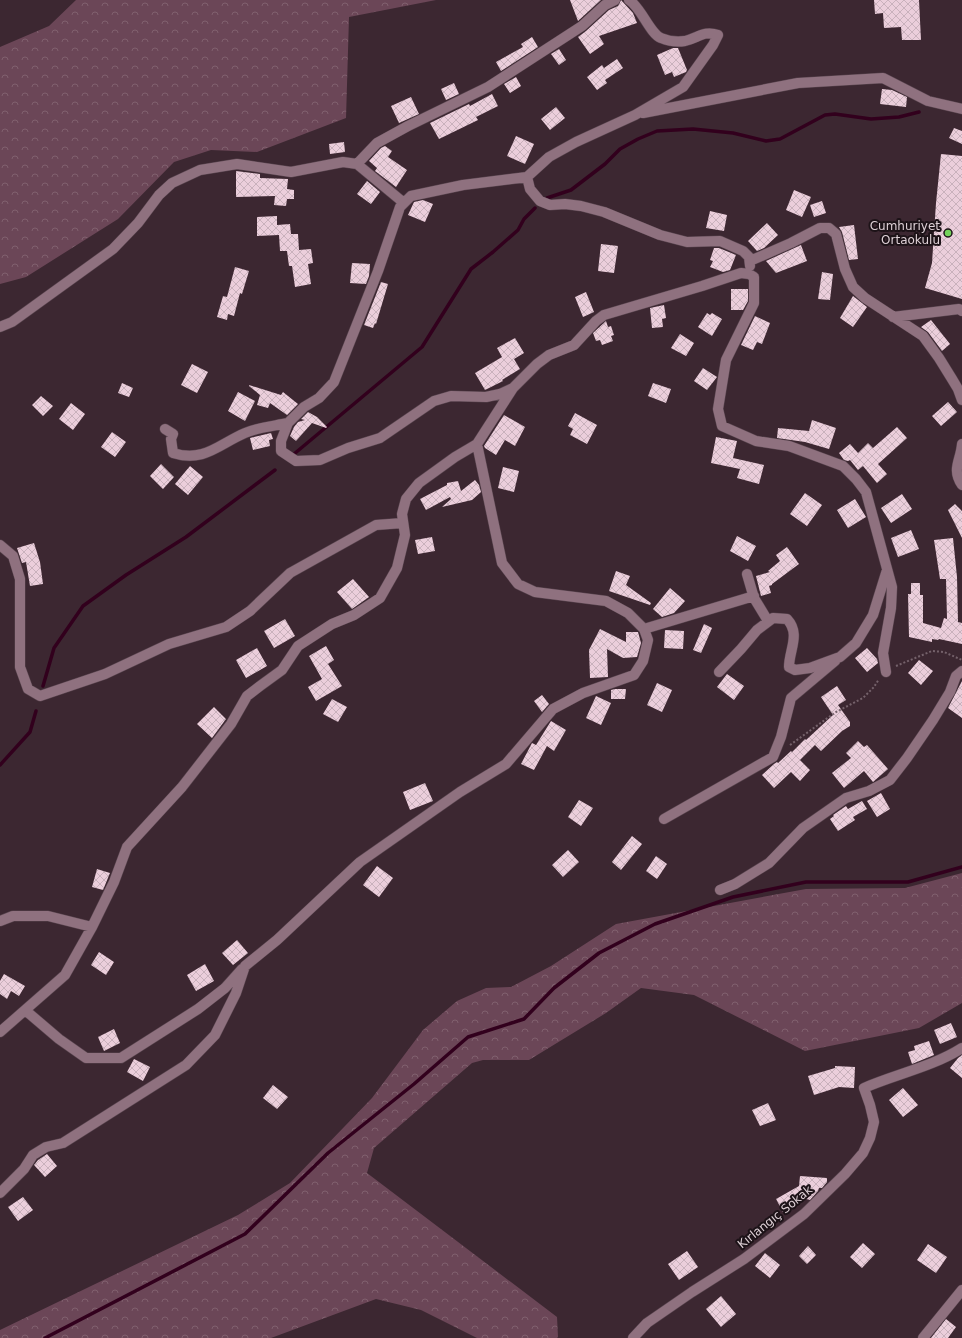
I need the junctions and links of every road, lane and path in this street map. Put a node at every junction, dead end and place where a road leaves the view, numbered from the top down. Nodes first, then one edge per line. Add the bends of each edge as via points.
1 (615, 0) edge
2 (629, 0) edge
3 (962, 109) edge
4 (635, 115) junction
5 (357, 164) junction
6 (527, 176) junction
7 (404, 202) junction
8 (750, 261) junction
9 (754, 277) junction
10 (962, 311) edge
11 (893, 317) junction
12 (0, 328) edge
13 (513, 388) junction
14 (962, 400) edge
15 (288, 423) junction
16 (165, 429) dead end
17 (477, 444) junction
18 (962, 444) edge
19 (962, 484) edge
20 (403, 523) junction
21 (0, 545) edge
22 (887, 570) junction
23 (747, 574) dead end
24 (754, 596) junction
25 (768, 621) junction
26 (644, 629) junction
27 (840, 657) junction
28 (962, 660) edge
29 (962, 671) edge
30 (719, 672) dead end
31 (886, 672) junction
32 (773, 757) junction
33 (664, 819) dead end
34 (720, 890) dead end
35 (0, 921) edge
36 (92, 927) junction
37 (245, 966) junction
38 (24, 1010) junction
39 (0, 1032) edge
40 (962, 1048) edge
41 (0, 1193) edge
42 (962, 1290) edge
43 (633, 1338) edge
44 (923, 1338) edge

1 - 5 street via 605,5 582,26 488,87 377,143
2 - 4 street via 634,3 659,38 672,41 712,33 718,35 683,87
3 - 4 street via 928,101 883,78 798,83
4 - 6 street via 549,157
5 - 7 street
5 - 12 street via 343,162 291,172 237,164 200,170 172,183 113,249
6 - 7 street via 422,192
6 - 8 street via 530,189 540,201 550,205 581,206 604,212 660,235 687,242 720,241 743,251
7 - 15 street via 334,382
8 - 9 street
8 - 11 street via 820,228 829,228 836,234 845,269 853,287
9 - 13 street via 741,273 604,316 574,345 549,355
9 - 22 street via 754,303 726,360 718,408 722,426 756,441 789,446 843,466 866,492
10 - 11 street
11 - 14 street via 923,336 955,384
13 - 15 street via 486,398 451,396 434,401 380,438 320,460 296,461 281,451 281,441
13 - 17 street
15 - 16 street via 258,428 202,454 183,457 173,453 173,434
17 - 20 street via 419,483 406,499 402,514
17 - 26 street via 502,563 518,584 535,592 606,601 628,613
18 - 19 street via 957,470
20 - 21 street via 376,525 290,573 250,611 226,627 168,644 105,674 40,696 28,689 20,667 20,579 13,556
20 - 36 street via 404,535 397,568 380,598 298,646 282,670 248,696 231,724 182,787 127,847 114,882
22 - 27 street via 873,615 856,643
22 - 31 street via 892,587 883,653
23 - 24 street
24 - 25 street
24 - 26 street
25 - 27 street via 773,618 787,619 793,625 794,642 789,667 795,670 810,668
25 - 30 street
26 - 37 street via 648,640 643,661 634,675 583,693 553,709 506,764 460,792 360,862 277,940
27 - 32 street via 791,698
28 - 31 path via 944,652 932,651
29 - 34 street via 956,676 950,692 933,720 890,780 869,791 846,798 803,828 769,863
31 - 32 path via 863,698 836,712
32 - 33 street
35 - 36 street via 13,916 48,916
36 - 38 street via 65,975
37 - 38 street via 226,988 198,1009 121,1058 86,1058
37 - 41 street via 236,993 216,1035 186,1065 63,1143 46,1147 33,1155 24,1169
38 - 39 street
40 - 43 street, Kırlangıç Sokak via 918,1069 864,1088 874,1122 863,1153 845,1174 804,1214 744,1259 647,1323
42 - 44 street

